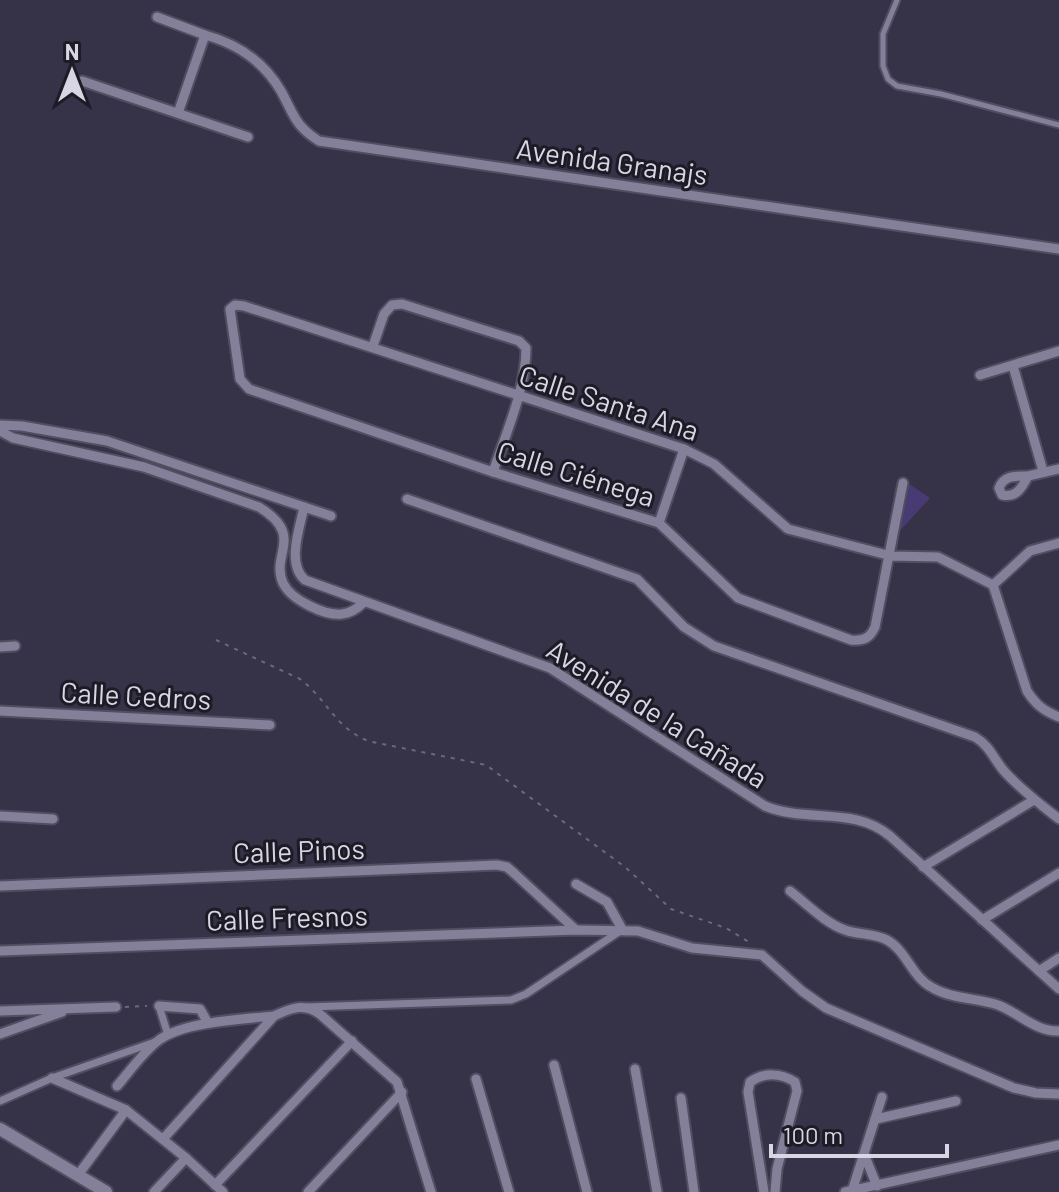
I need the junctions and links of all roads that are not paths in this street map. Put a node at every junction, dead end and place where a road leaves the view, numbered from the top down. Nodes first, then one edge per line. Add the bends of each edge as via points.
1 (897, 0) edge
2 (157, 17) dead end
3 (205, 35) junction
4 (82, 81) dead end
5 (178, 113) junction
6 (1059, 125) edge
7 (248, 137) dead end
8 (1059, 249) edge
9 (373, 346) junction
10 (1059, 351) edge
11 (1013, 366) junction
12 (980, 375) dead end
13 (243, 385) joint
14 (517, 397) junction
15 (0, 428) edge
16 (93, 438) junction
17 (684, 449) junction
18 (89, 457) junction
19 (1059, 469) edge
20 (1043, 471) junction
21 (493, 472) junction
22 (1028, 476) dead end
23 (903, 483) dead end
24 (407, 499) dead end
25 (304, 507) junction
26 (331, 516) dead end
27 (659, 523) junction
28 (1059, 543) edge
29 (284, 550) junction
30 (296, 551) junction
31 (891, 556) junction
32 (993, 585) junction
33 (363, 603) junction
34 (15, 646) dead end
35 (0, 647) edge
36 (0, 711) edge
37 (1059, 717) edge
38 (270, 725) dead end
39 (1034, 800) junction
40 (0, 816) edge
41 (53, 819) dead end
42 (1059, 819) edge
43 (923, 867) junction
44 (1059, 873) edge
45 (576, 884) dead end
46 (0, 886) edge
47 (790, 891) dead end
48 (982, 920) junction
49 (622, 929) junction
50 (576, 930) junction
51 (0, 951) edge
52 (1059, 958) edge
53 (1039, 971) junction
54 (1059, 989) edge
55 (159, 1006) joint
56 (116, 1007) road end
57 (307, 1007) junction
58 (73, 1008) junction
59 (0, 1011) edge
60 (274, 1016) junction
61 (208, 1023) junction
62 (1059, 1031) edge
63 (0, 1034) edge
64 (168, 1035) junction
65 (158, 1041) junction
66 (352, 1041) junction
67 (554, 1065) dead end
68 (635, 1069) dead end
69 (52, 1078) junction
70 (476, 1079) dead end
71 (117, 1086) dead end
72 (402, 1092) junction
73 (1059, 1094) edge
74 (882, 1097) dead end
75 (681, 1098) dead end
76 (0, 1101) edge
77 (956, 1101) dead end
78 (126, 1110) junction
79 (876, 1119) junction
80 (0, 1129) edge
81 (163, 1139) junction
82 (1059, 1145) edge
83 (864, 1154) junction
84 (186, 1158) junction
85 (78, 1175) junction
86 (877, 1186) junction
87 (219, 1189) edge
88 (849, 1191) edge
89 (106, 1192) edge
90 (154, 1192) edge
91 (308, 1192) edge
92 (431, 1192) edge
93 (509, 1192) edge
94 (587, 1192) edge
95 (657, 1192) edge
96 (694, 1192) edge
97 (764, 1192) edge
98 (775, 1192) edge

1 - 6 lane via 883,34 883,66 897,86
2 - 3 street, Avenida Granajs
3 - 5 street
3 - 8 street, Avenida Granajs via 246,52 268,72 292,117 319,141
4 - 5 street
5 - 7 street
9 - 13 street, Calle Santa Ana via 235,305 229,316
9 - 14 street, Calle Santa Ana
9 - 14 street via 384,314 402,304 519,341 526,359
10 - 11 street
11 - 12 street
11 - 20 street
13 - 21 street, Calle Ciénega
14 - 17 street, Calle Santa Ana
14 - 21 street
15 - 16 street via 22,426
15 - 18 street via 13,438
16 - 18 street
16 - 25 street
17 - 27 street
17 - 31 street, Calle Santa Ana via 714,464 788,529
18 - 29 street via 144,467 259,507 280,526
19 - 20 street
20 - 22 street
21 - 27 street, Calle Ciénega
23 - 31 street
24 - 39 street via 637,579 684,627 714,646 975,737
25 - 26 street
25 - 30 street
27 - 31 street, Calle Ciénega via 738,598 851,640 871,636
28 - 32 street via 1030,551
29 - 30 street
29 - 33 street via 282,580 297,597 334,614 346,614
30 - 33 street, Avenida de la Cañada via 296,567 305,580
31 - 32 street, Calle Santa Ana via 938,557
32 - 37 street via 1027,691 1044,711
33 - 43 street, Avenida de la Cañada via 550,668 765,806 871,822
34 - 35 street
36 - 38 street, Calle Cedros
39 - 42 street
39 - 43 street
40 - 41 street
43 - 48 street, Avenida de la Cañada
44 - 48 street
45 - 49 street via 607,902
46 - 50 street, Calle Pinos via 497,865 507,867
47 - 62 street via 836,926 889,941 933,988 1002,1007 1039,1028
48 - 53 street, Avenida de la Cañada
49 - 50 street, Calle Fresnos
49 - 57 street via 511,1000
49 - 73 street, Calle Fresnos via 707,951 762,955 826,1008 1014,1088
50 - 51 street, Calle Fresnos
52 - 53 street
53 - 54 street, Avenida de la Cañada
55 - 61 street via 200,1009
55 - 64 street
56 - 58 street
57 - 60 street
57 - 66 street
58 - 59 street
58 - 63 street
60 - 61 street
60 - 81 street
61 - 64 street
64 - 65 street
65 - 69 street
65 - 71 street
66 - 72 street via 391,1075
66 - 87 street
67 - 94 street
68 - 95 street
69 - 76 street
69 - 78 street
70 - 93 street
72 - 91 street
72 - 92 street
74 - 79 street
75 - 96 street
77 - 79 street
78 - 81 street
78 - 85 street
79 - 83 street
80 - 85 street
81 - 84 street
82 - 86 street
83 - 86 street
83 - 88 street
84 - 87 street
84 - 90 street
85 - 89 street
86 - 88 street
97 - 98 street via 748,1092 758,1077 779,1075 795,1082 797,1091

